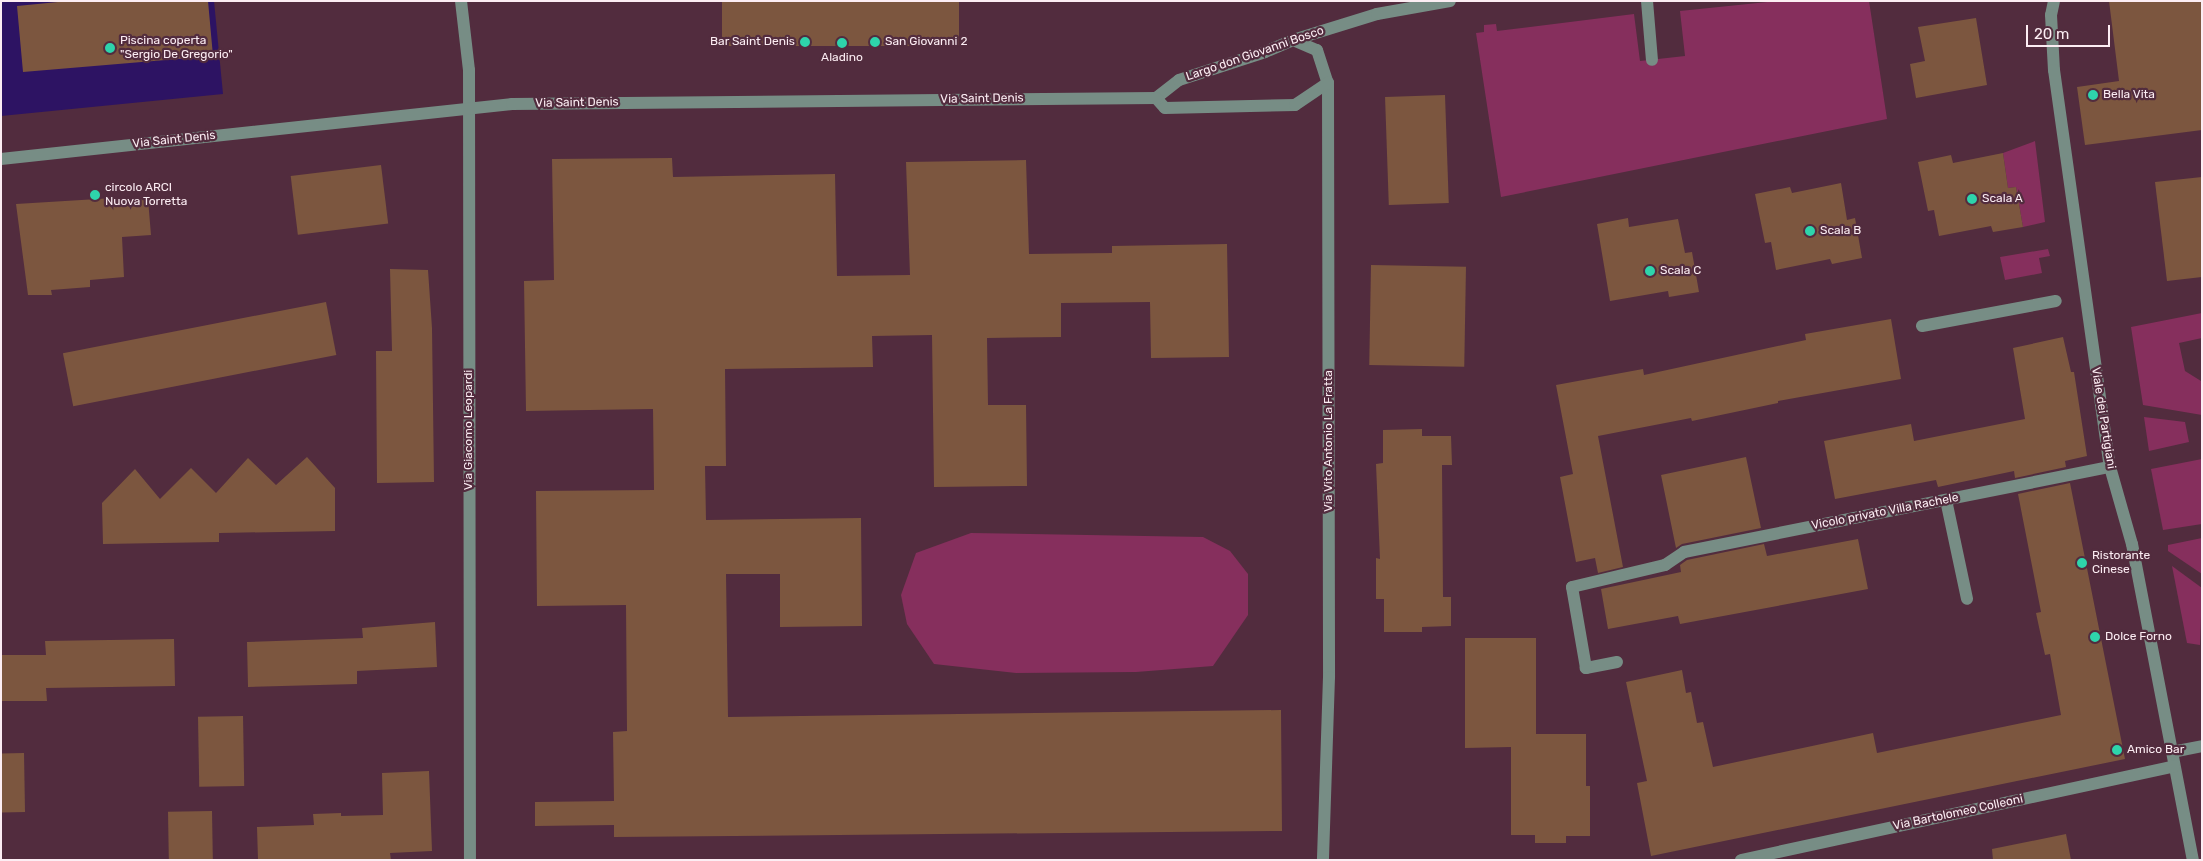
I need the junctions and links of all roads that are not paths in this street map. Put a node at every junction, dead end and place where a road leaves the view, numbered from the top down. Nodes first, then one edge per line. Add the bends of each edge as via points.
1 (461, 1) edge
2 (1450, 1) edge
3 (1647, 1) edge
4 (2054, 1) edge
5 (1293, 40) junction
6 (1652, 60) dead end
7 (1328, 83) junction
8 (1156, 98) junction
9 (469, 108) junction
10 (1, 159) edge
11 (2056, 301) dead end
12 (1922, 326) dead end
13 (2110, 467) junction
14 (1946, 500) junction
15 (1967, 598) dead end
16 (1617, 662) dead end
17 (2202, 746) edge
18 (2172, 752) junction
19 (2174, 766) junction
20 (470, 860) edge
21 (1323, 860) edge
22 (1741, 860) edge
23 (2193, 860) edge

1 - 9 street, Via Giacomo Leopardi via 469,70
2 - 5 street, Largo don Giovanni Bosco via 1377,14
3 - 6 street
4 - 13 street, Viale dei Partigiani via 2051,15 2054,70
5 - 7 street, Via Vito Antonio La Fratta via 1318,50
5 - 8 street, Largo don Giovanni Bosco via 1179,80
7 - 8 street via 1295,105 1165,108
7 - 21 street, Via Vito Antonio La Fratta via 1329,677
8 - 9 street, Via Saint Denis via 512,104
9 - 10 street, Via Saint Denis
9 - 20 street, Via Giacomo Leopardi
11 - 12 street
13 - 14 street, Vicolo privato Villa Rachele
13 - 18 street, Viale dei Partigiani via 2132,544
14 - 15 street
14 - 16 street, Vicolo privato Villa Rachele via 1684,552 1665,565 1572,587 1586,668
17 - 18 street
18 - 19 street, Viale dei Partigiani
19 - 22 street, Via Bartolomeo Colleoni
19 - 23 street, Viale dei Partigiani

